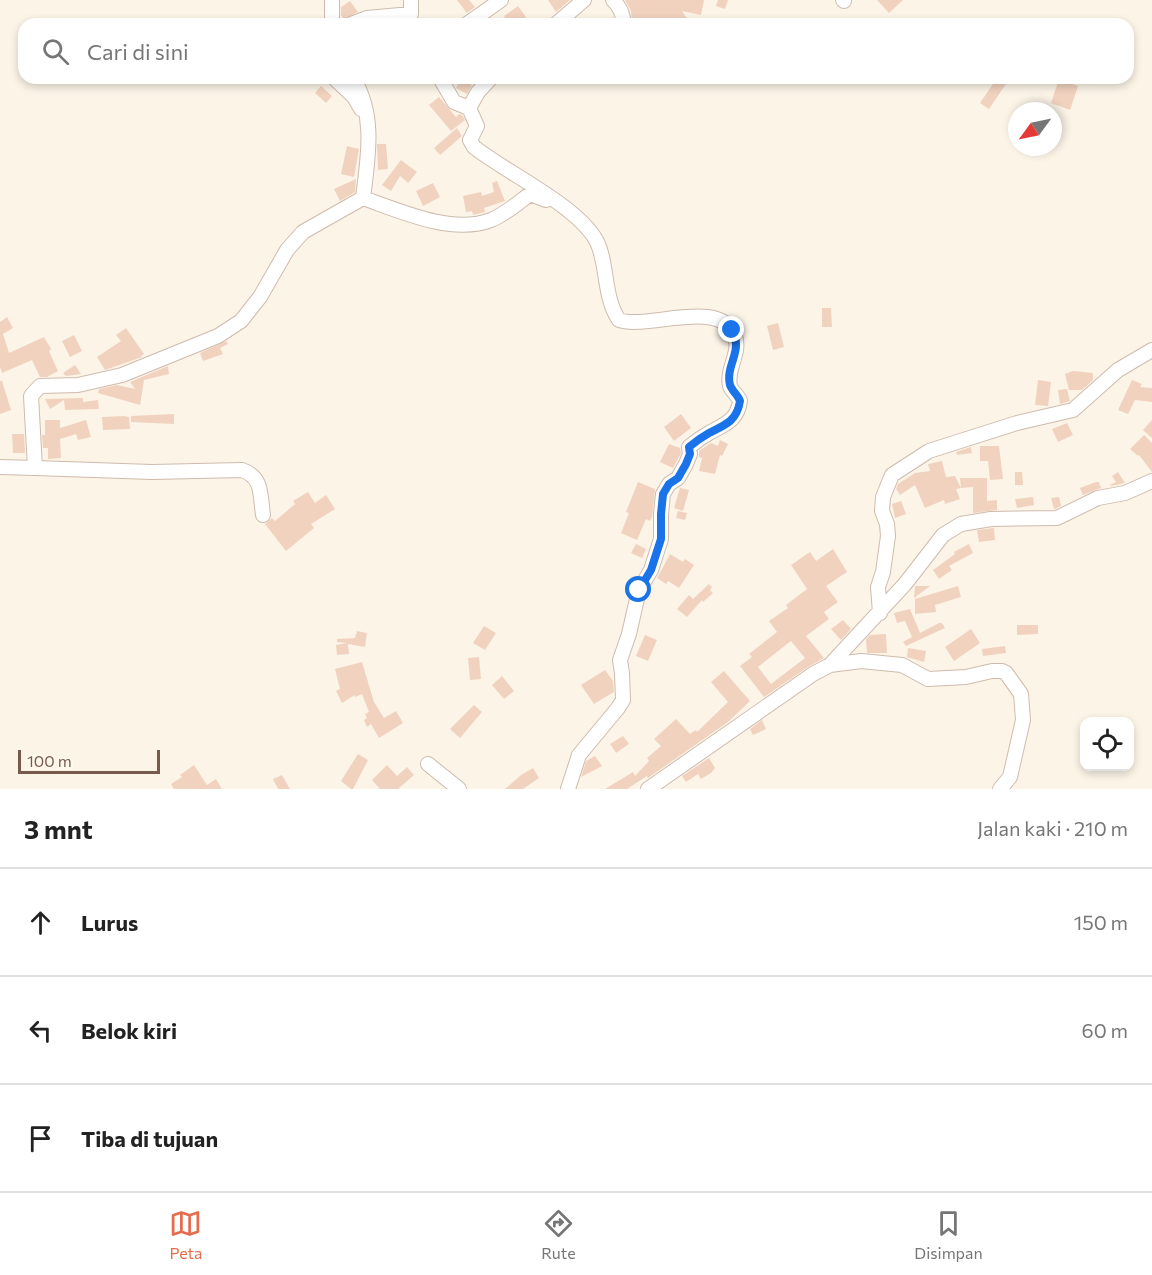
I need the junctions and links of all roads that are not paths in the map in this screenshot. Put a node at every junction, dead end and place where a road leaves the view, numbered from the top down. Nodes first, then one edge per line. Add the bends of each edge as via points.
1 (332, 0) edge
2 (401, 0) edge
3 (501, 0) edge
4 (584, 0) edge
5 (613, 0) edge
6 (415, 17) edge
7 (332, 18) edge
8 (367, 18) edge
9 (476, 18) edge
10 (563, 18) edge
11 (624, 18) edge
12 (340, 84) edge
13 (356, 84) edge
14 (444, 84) edge
15 (485, 84) edge
16 (469, 108) junction
17 (369, 124) junction
18 (363, 198) junction
19 (558, 204) junction
20 (1152, 350) edge
21 (0, 467) edge
22 (35, 468) junction
23 (1152, 481) edge
24 (263, 515) dead end
25 (880, 613) junction
26 (830, 666) junction
27 (428, 764) dead end
28 (459, 789) edge
29 (568, 789) edge
30 (648, 789) edge
31 (1000, 789) edge

1 - 7 street
2 - 6 street
3 - 9 street
4 - 10 street
5 - 11 street
6 - 8 street
12 - 17 street via 354,97
13 - 17 street
14 - 16 street via 454,102
15 - 16 street
16 - 19 street via 477,126 471,145
17 - 18 street
18 - 19 street via 450,225 492,220 530,194
18 - 22 street via 303,232 241,321 218,336 122,375 78,385 40,386 31,396
19 - 29 street via 597,241 611,303 619,320 630,324 708,317 720,320 732,330 737,348 729,378 740,401 738,413 726,426 689,447 686,464 663,494 661,539 651,570 639,590 620,660 623,700 579,755
20 - 25 street via 1118,370 1073,410 929,451 892,476 883,496 888,536 878,587
21 - 22 street
22 - 24 street via 242,470 252,473 258,481
23 - 25 street via 1125,493 1098,498 1057,518 991,519 961,524 943,535
25 - 26 street
26 - 30 street
26 - 31 street via 861,661 902,665 927,679 992,671 1006,673 1021,694 1023,720 1010,777
27 - 28 street

